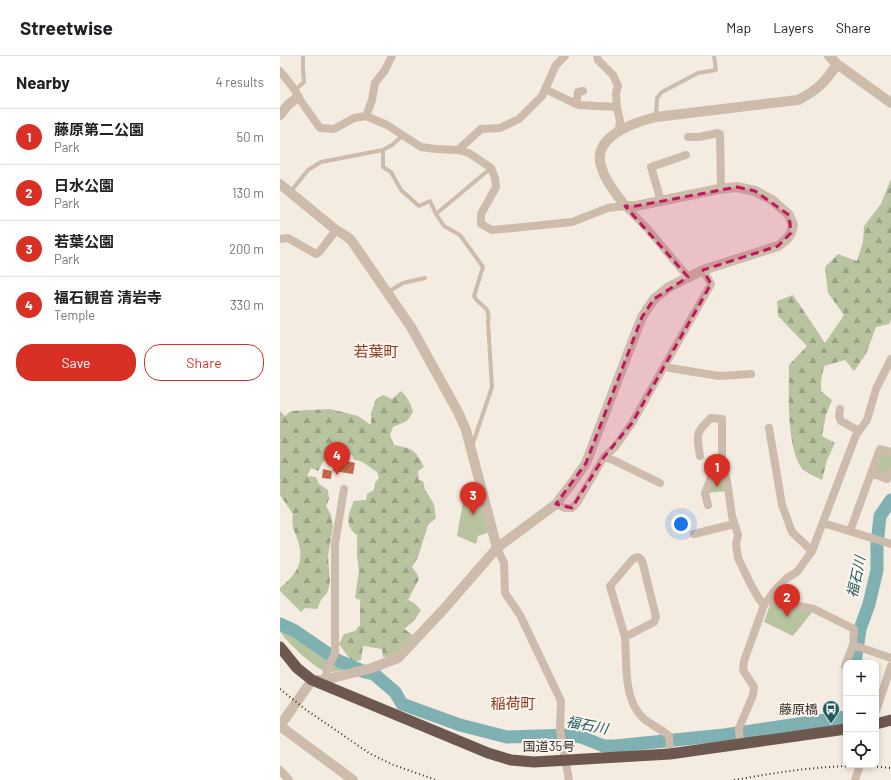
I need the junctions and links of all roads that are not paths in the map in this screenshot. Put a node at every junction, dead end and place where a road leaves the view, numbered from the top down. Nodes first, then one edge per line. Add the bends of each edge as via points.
1 (304, 56) edge
2 (392, 56) edge
3 (565, 56) edge
4 (597, 56) edge
5 (714, 56) edge
6 (829, 56) edge
7 (837, 64) junction
8 (280, 71) edge
9 (545, 89) junction
10 (584, 91) dead end
11 (296, 94) junction
12 (891, 103) edge
13 (576, 104) junction
14 (617, 107) junction
15 (280, 115) edge
16 (366, 116) junction
17 (656, 117) junction
18 (619, 130) junction
19 (402, 136) junction
20 (688, 137) dead end
21 (384, 150) junction
22 (458, 150) junction
23 (686, 155) dead end
24 (491, 168) junction
25 (280, 184) edge
26 (721, 188) junction
27 (289, 193) junction
28 (661, 201) junction
29 (624, 206) junction
30 (436, 214) junction
31 (336, 230) junction
32 (280, 239) edge
33 (703, 270) junction
34 (688, 277) junction
35 (425, 278) dead end
36 (388, 292) junction
37 (891, 360) edge
38 (664, 367) junction
39 (751, 374) dead end
40 (840, 409) dead end
41 (769, 428) dead end
42 (860, 431) junction
43 (471, 449) junction
44 (891, 452) edge
45 (700, 456) dead end
46 (604, 457) junction
47 (891, 471) edge
48 (725, 472) junction
49 (871, 473) junction
50 (660, 483) dead end
51 (344, 489) dead end
52 (556, 504) junction
53 (708, 505) dead end
54 (823, 523) junction
55 (734, 524) junction
56 (850, 532) junction
57 (694, 534) dead end
58 (891, 544) edge
59 (497, 548) junction
60 (812, 551) junction
61 (766, 602) junction
62 (625, 637) junction
63 (855, 646) junction
64 (280, 647) edge
65 (891, 658) edge
66 (848, 660) edge
67 (891, 666) edge
68 (312, 680) junction
69 (324, 680) junction
70 (879, 702) edge
71 (891, 720) edge
72 (879, 723) edge
73 (280, 726) edge
74 (843, 729) edge
75 (739, 735) junction
76 (670, 750) junction
77 (564, 757) junction
78 (859, 768) edge
79 (280, 770) edge
80 (856, 778) edge
81 (289, 780) edge
82 (352, 780) edge
83 (569, 780) edge

1 - 11 lane via 304,82
2 - 16 street via 375,83
3 - 9 street via 556,65
4 - 14 street via 613,75 618,86
5 - 17 lane via 716,70 698,73 662,92 657,98
6 - 7 street
7 - 12 street
7 - 17 street via 829,77 815,91 798,100
8 - 11 street
9 - 13 street
9 - 22 street via 542,96 519,119 500,128 481,129
10 - 13 street via 578,92
11 - 15 street
11 - 16 street via 320,128 334,128 354,118
13 - 14 street
14 - 18 street
16 - 19 street
17 - 18 street
18 - 29 street via 603,145 600,157 606,178
19 - 21 lane
19 - 22 street via 421,147
20 - 26 street via 720,134
21 - 27 lane via 321,162 308,170
21 - 30 lane via 383,167 391,172 401,190 419,206 430,201
22 - 24 street via 469,153
23 - 28 street via 651,167
24 - 29 street via 496,187 481,214 481,224 492,230 572,222 608,208
24 - 30 lane
25 - 27 street
26 - 28 street
26 - 33 street via 737,187 756,191 772,200 789,215 793,225 791,233 778,246
27 - 31 street
28 - 29 street
29 - 34 street via 647,228
30 - 43 lane via 444,226 460,235 483,267 474,296 485,306 489,316 492,387
31 - 32 street via 316,254 288,238
31 - 36 street via 351,240
33 - 34 street
33 - 38 street via 711,284
34 - 52 street via 654,299 642,317 586,463
35 - 36 lane via 404,283
36 - 43 street via 411,327 458,412
37 - 42 street via 876,389 867,420
38 - 39 street via 719,376
38 - 46 street via 632,423 615,447
40 - 42 street via 841,421
41 - 60 street via 782,505 792,532
42 - 54 street via 856,435
43 - 59 street
44 - 49 street via 880,449
45 - 48 street via 697,435 700,429 711,418 722,419 722,464
46 - 50 street
46 - 52 street via 572,508
47 - 49 street via 887,479
48 - 53 street via 713,473 705,492
48 - 55 street
49 - 56 street
51 - 69 street via 335,544 333,657
52 - 59 street
54 - 56 street
54 - 60 street
55 - 57 street
55 - 61 street via 738,535 738,558 759,599
56 - 58 street
59 - 69 street via 398,658 372,668
59 - 77 street via 504,563 505,593 520,615 562,701 560,730
60 - 61 street via 797,572 787,578
61 - 63 street via 814,609 854,629
61 - 75 street via 744,661 743,670 754,688
62 - 62 street via 610,586 632,559 638,556 643,564 656,617 654,622
62 - 76 street via 628,686 632,704 643,719 669,736
63 - 65 street
63 - 66 street
64 - 68 highway, 国道35号 via 297,668
67 - 70 street
68 - 69 street
68 - 73 street
68 - 77 highway, 国道35号 via 488,753 511,760 534,762
71 - 72 highway
73 - 82 street
74 - 75 highway, 国道35号
75 - 76 highway, 国道35号
76 - 77 highway, 国道35号
77 - 83 street
78 - 80 street
79 - 81 street

